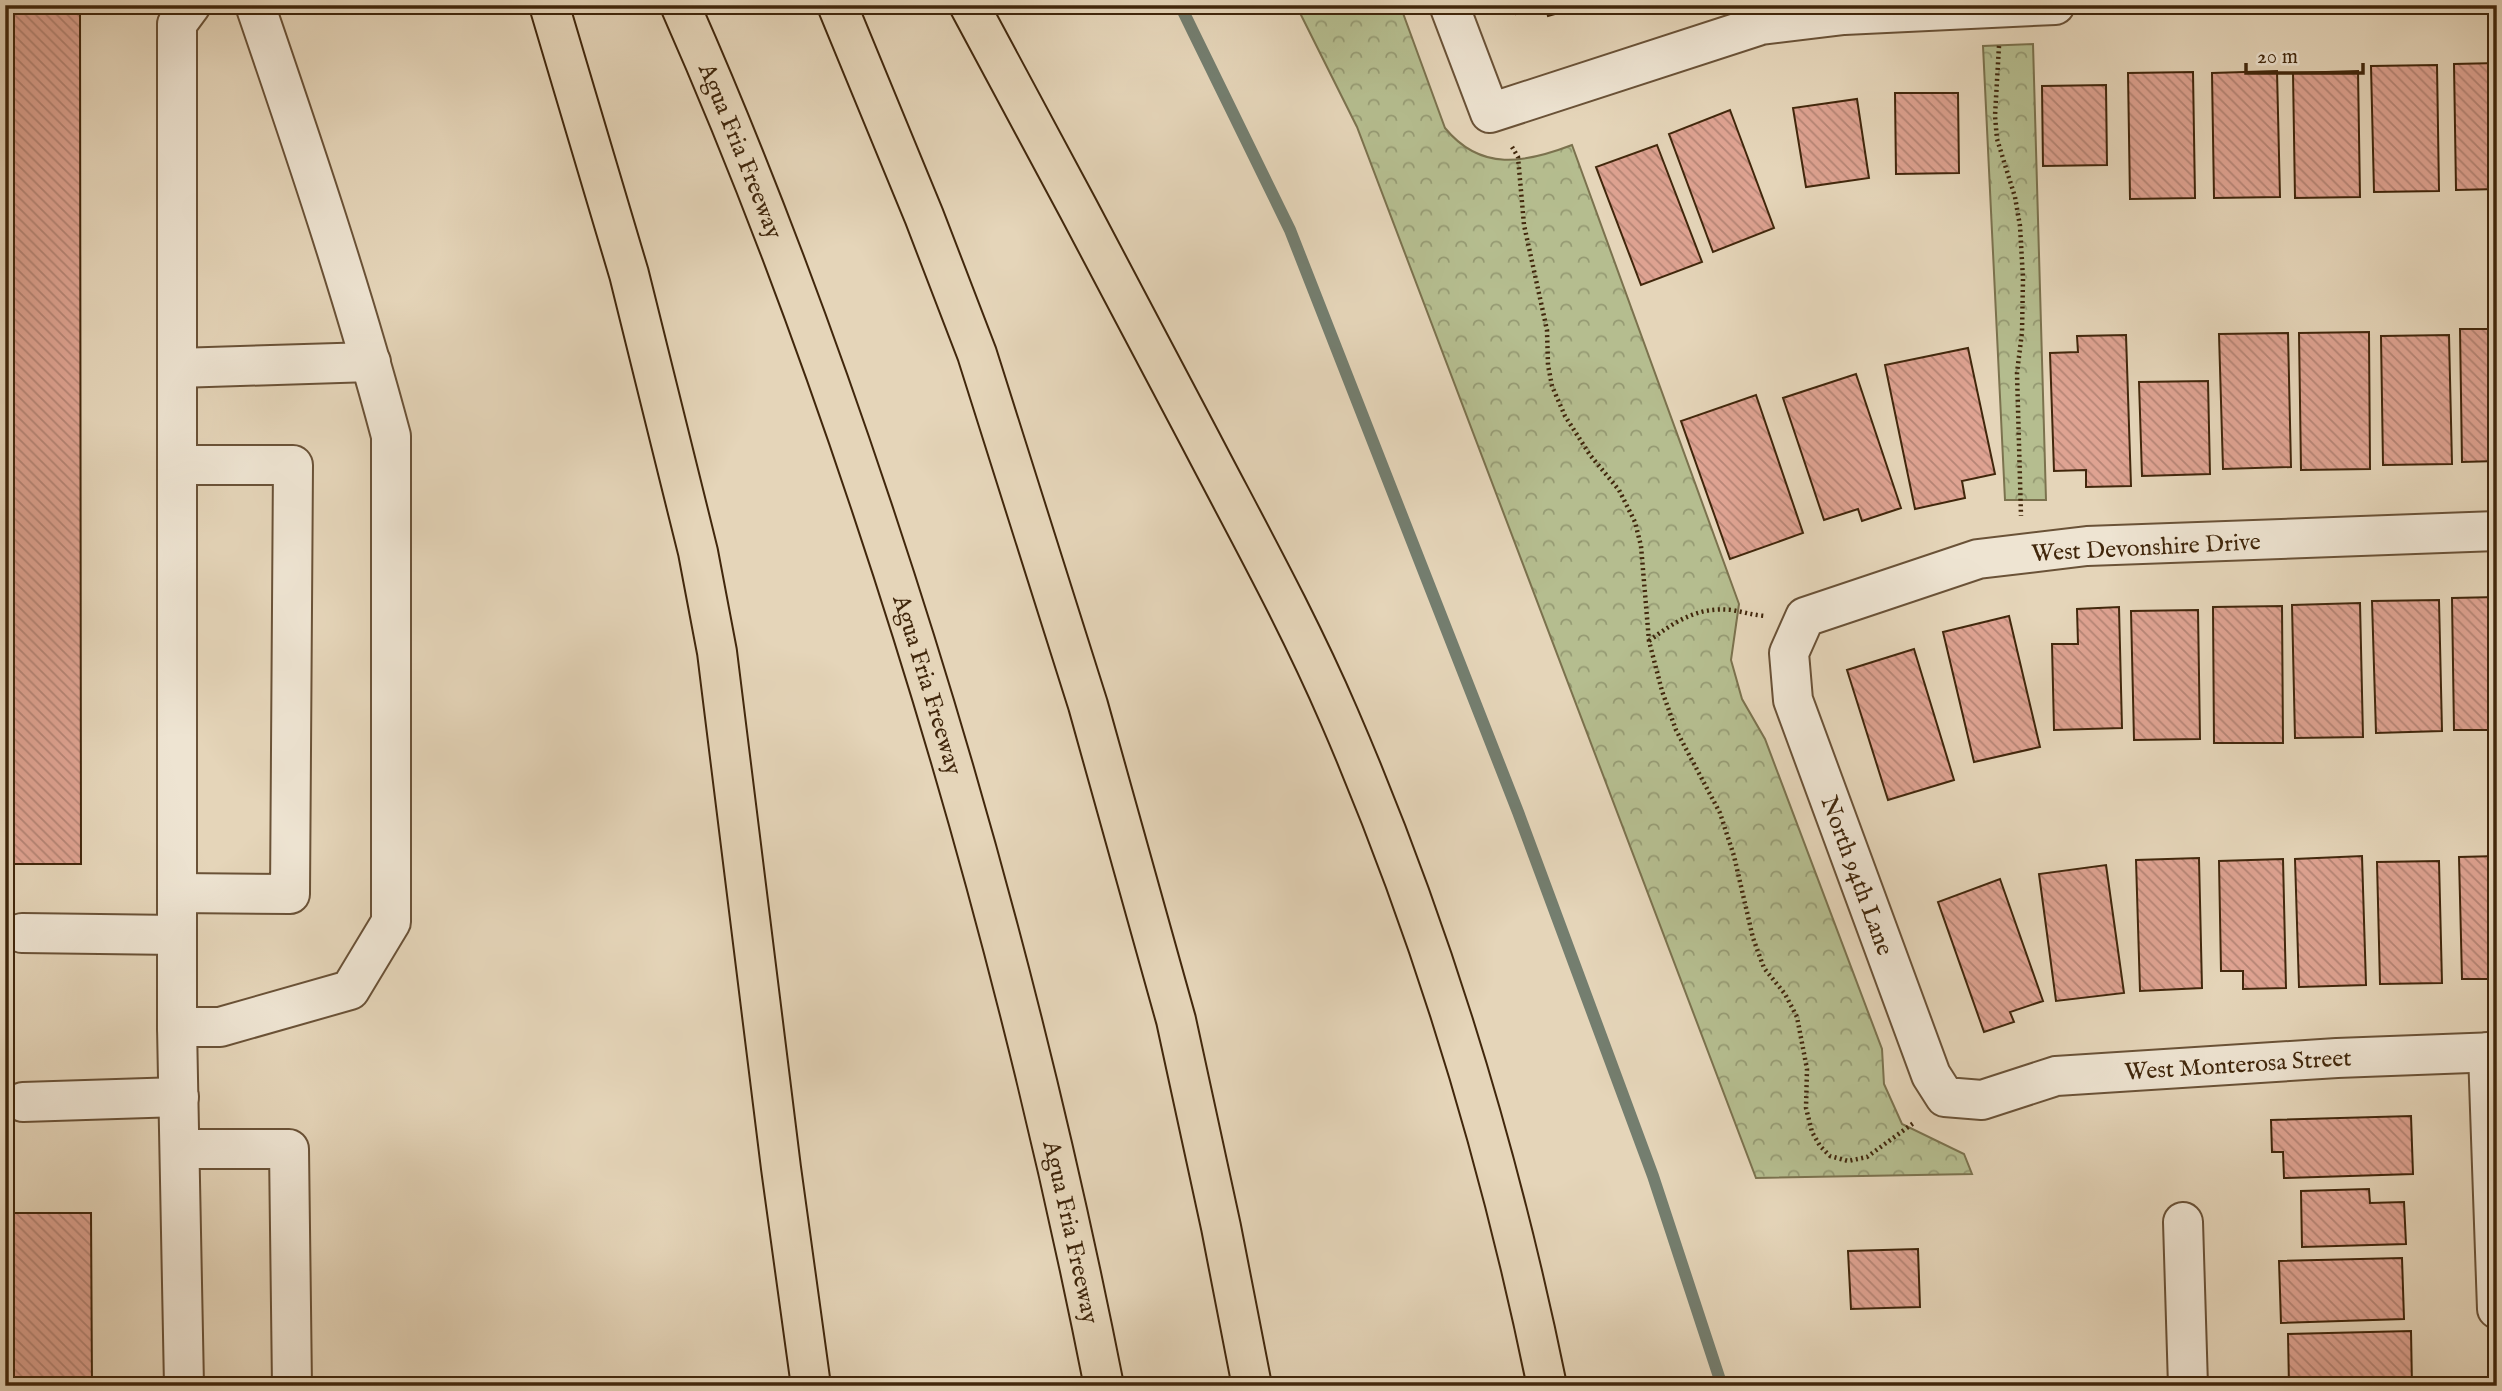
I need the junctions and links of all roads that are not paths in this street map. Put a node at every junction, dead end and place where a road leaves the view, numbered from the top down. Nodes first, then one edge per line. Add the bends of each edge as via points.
1 (191, 5) edge
2 (255, 5) edge
3 (549, 5) edge
4 (680, 5) edge
5 (837, 5) edge
6 (969, 5) edge
7 (1449, 5) edge
8 (2055, 5) edge
9 (371, 362) junction
10 (177, 368) junction
11 (177, 465) junction
12 (2497, 531) edge
13 (1805, 617) joint
14 (177, 893) junction
15 (22, 933) dead end
16 (177, 935) junction
17 (177, 1027) junction
18 (2492, 1052) edge
19 (178, 1097) junction
20 (1964, 1098) joint
21 (23, 1102) dead end
22 (180, 1149) junction
23 (2183, 1222) dead end
24 (2497, 1309) edge
25 (184, 1386) edge
26 (292, 1386) edge
27 (811, 1386) edge
28 (1104, 1386) edge
29 (1252, 1386) edge
30 (1547, 1386) edge
31 (2188, 1386) edge

1 - 10 street via 177,23
2 - 9 street
3 - 27 highway via 632,286 698,552 717,652
4 - 28 highway, Agua Fria Freeway via 762,198 821,355 911,627 1003,942
5 - 29 highway via 977,354 1088,705 1176,1020
6 - 30 highway via 1280,590 1338,714 1423,928 1461,1047 1519,1257
7 - 8 street via 1490,113 1760,25 1844,15
9 - 10 street
9 - 17 street via 391,436 391,922 350,990 220,1027
10 - 11 street
11 - 14 street
11 - 14 street via 293,465 290,894
12 - 13 street, West Devonshire Drive via 2087,546 1978,559
13 - 20 street, North 94th Lane via 1789,653 1793,700 1931,1074
14 - 16 street
15 - 16 street
16 - 17 street
17 - 19 street
18 - 20 street, West Monterosa Street via 2056,1076
18 - 24 street
19 - 21 street
19 - 22 street
22 - 25 street
22 - 26 street via 289,1149
23 - 31 street

